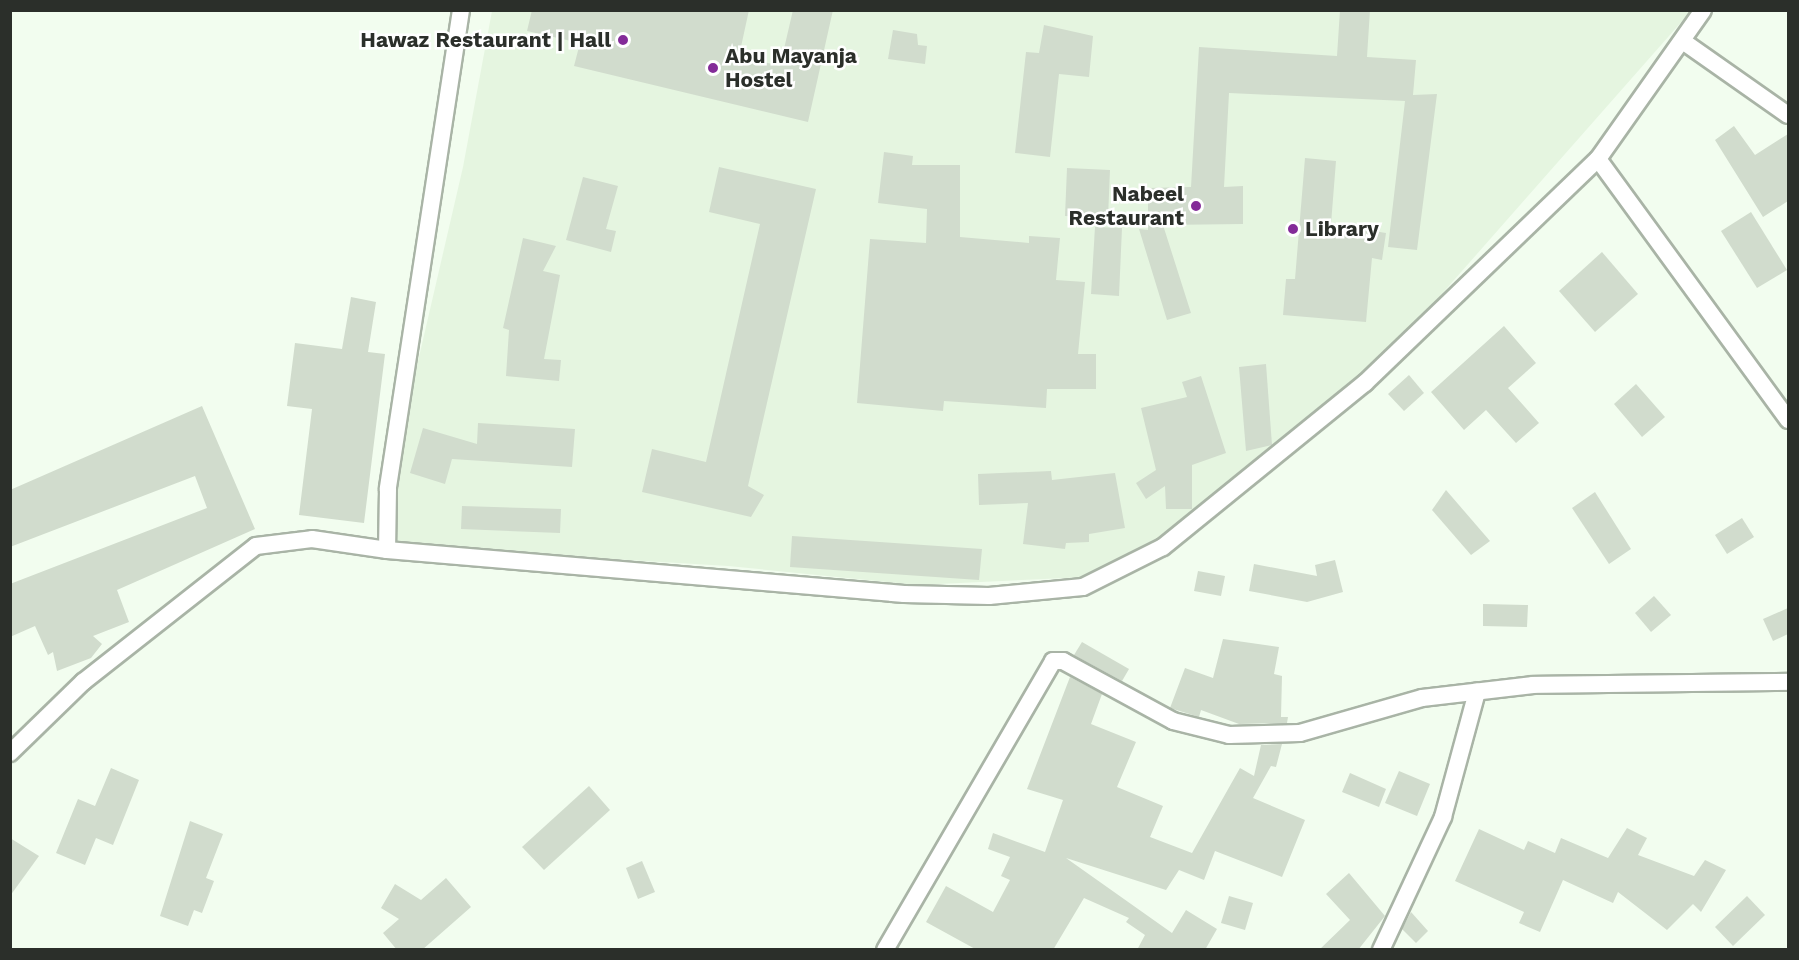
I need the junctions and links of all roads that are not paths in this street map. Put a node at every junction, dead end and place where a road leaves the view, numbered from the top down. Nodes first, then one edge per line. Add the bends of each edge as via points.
1 (461, 10) edge
2 (1703, 10) edge
3 (1684, 42) junction
4 (1788, 115) edge
5 (1598, 159) junction
6 (1788, 420) edge
7 (387, 550) junction
8 (1788, 682) edge
9 (1477, 692) junction
10 (10, 753) edge
11 (885, 950) edge
12 (1381, 950) edge

1 - 7 street via 388,489
2 - 3 street
3 - 4 street
3 - 5 street
5 - 6 street
5 - 7 street via 1365,383 1163,547 1083,587 1033,595 904,594
7 - 10 street via 312,539 256,546 83,682
8 - 9 street via 1533,685
9 - 11 street via 1422,698 1300,734 1230,735 1173,721 1063,661 1053,661
9 - 12 street via 1443,817

